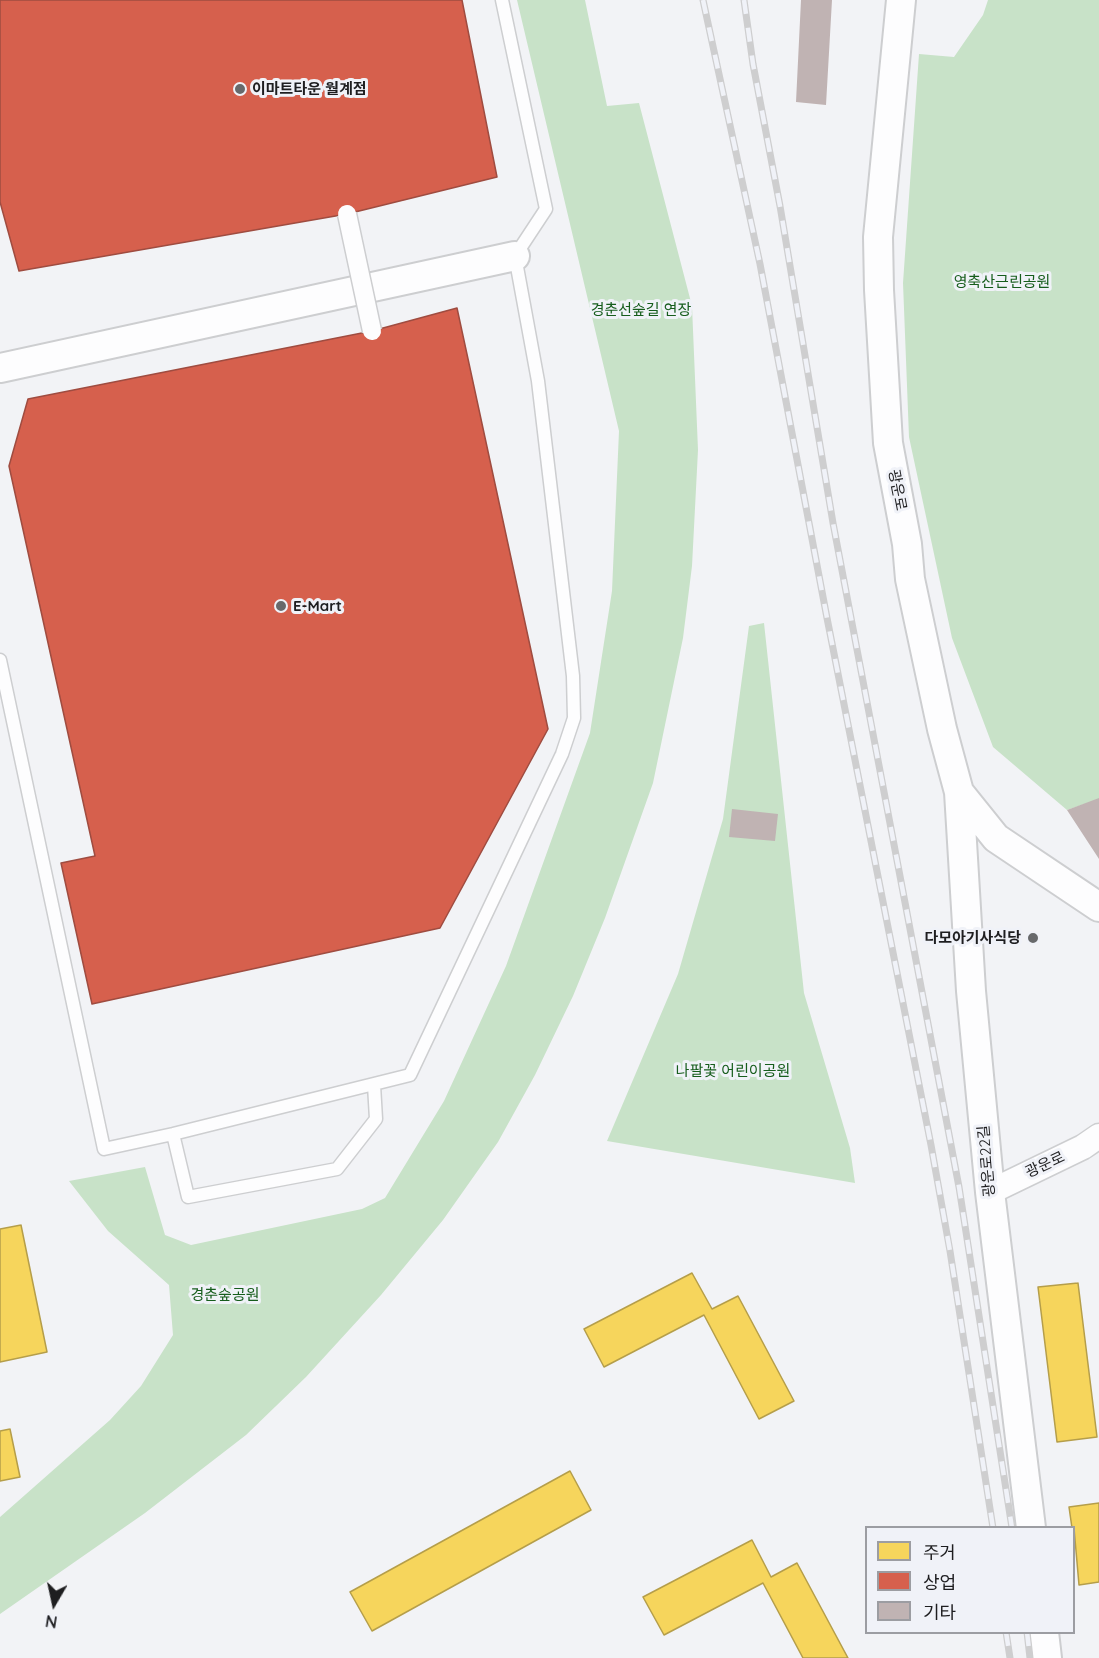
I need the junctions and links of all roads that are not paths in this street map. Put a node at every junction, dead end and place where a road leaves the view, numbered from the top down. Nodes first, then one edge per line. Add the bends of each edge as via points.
1 (502, 0) edge
2 (901, 0) edge
3 (347, 214) dead end
4 (515, 256) junction
5 (372, 331) dead end
6 (0, 368) edge
7 (0, 660) edge
8 (960, 792) junction
9 (1099, 907) edge
10 (374, 1085) junction
11 (173, 1134) junction
12 (1099, 1136) edge
13 (990, 1192) junction
14 (1031, 1526) edge
15 (1044, 1634) edge
16 (1047, 1658) edge

1 - 4 lane via 546,209
2 - 8 street, 광운로 via 878,237 888,443 910,579 942,729
3 - 5 street, bridge
4 - 6 street
4 - 10 lane via 538,381 573,676 574,718 562,754 410,1075
7 - 11 lane via 104,1149
8 - 9 street, 광운로 via 996,838
8 - 13 street, 광운로22길 via 970,991
10 - 11 lane
10 - 11 lane via 376,1119 337,1169 188,1197
12 - 13 street, 광운로
13 - 14 street, 광운로22길
15 - 16 street

